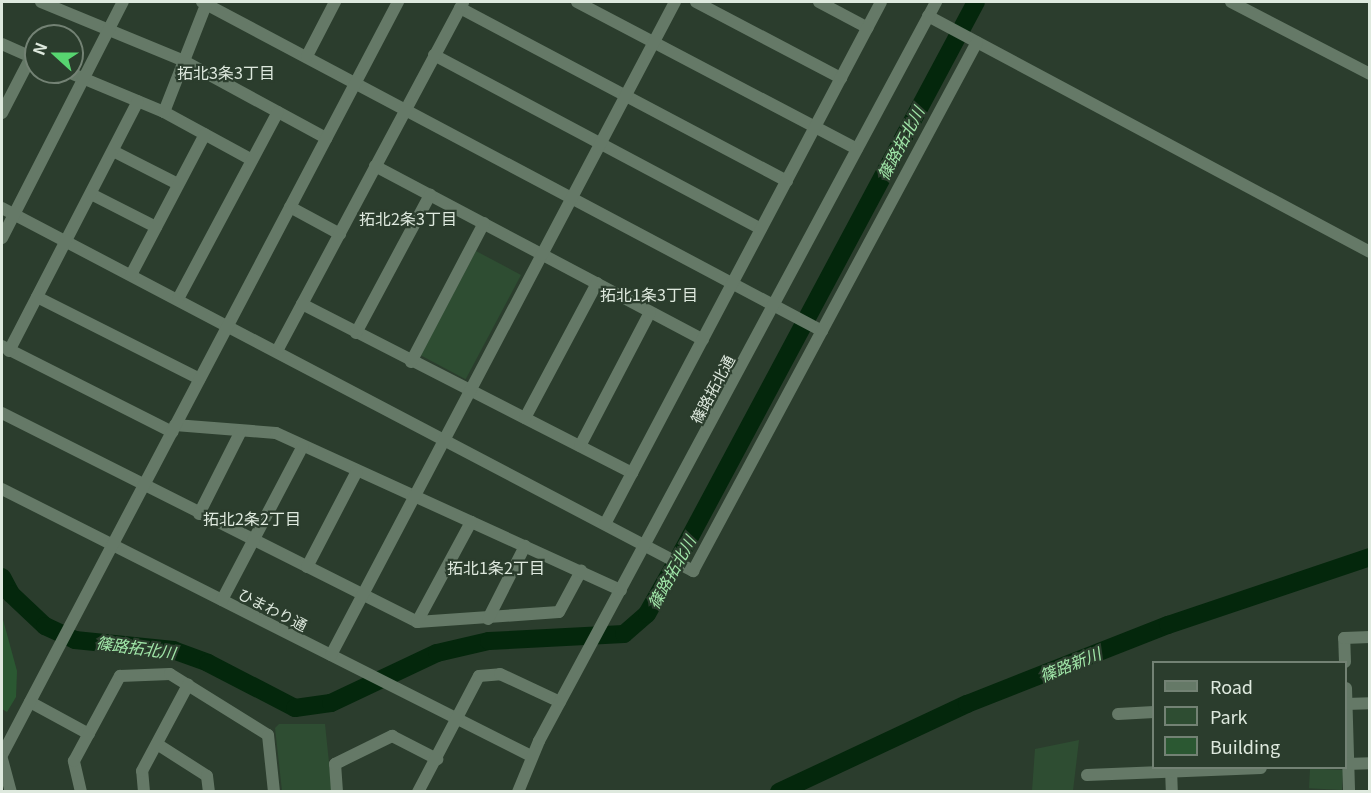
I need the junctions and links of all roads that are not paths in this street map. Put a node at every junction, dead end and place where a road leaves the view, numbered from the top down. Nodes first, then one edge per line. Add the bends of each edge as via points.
1 (41, 2) edge
2 (123, 2) edge
3 (205, 2) edge
4 (334, 2) edge
5 (398, 2) edge
6 (577, 2) edge
7 (675, 2) edge
8 (696, 2) edge
9 (819, 2) edge
10 (881, 2) edge
11 (936, 2) edge
12 (1231, 2) edge
13 (461, 5) edge
14 (928, 16) junction
15 (868, 28) junction
16 (109, 29) junction
17 (974, 40) junction
18 (653, 42) junction
19 (2, 44) edge
20 (24, 54) edge
21 (434, 55) junction
22 (307, 56) junction
23 (184, 61) junction
24 (1370, 74) edge
25 (24, 75) edge
26 (84, 76) edge
27 (84, 78) edge
28 (841, 78) junction
29 (356, 82) junction
30 (80, 84) edge
31 (625, 95) junction
32 (138, 101) junction
33 (406, 109) junction
34 (164, 112) junction
35 (278, 112) junction
36 (2, 113) edge
37 (816, 128) junction
38 (205, 134) junction
39 (326, 138) junction
40 (601, 141) junction
41 (857, 150) junction
42 (113, 151) junction
43 (252, 160) junction
44 (375, 166) junction
45 (787, 181) junction
46 (178, 184) junction
47 (91, 194) junction
48 (430, 195) junction
49 (572, 196) junction
50 (290, 207) junction
51 (2, 208) edge
52 (14, 214) junction
53 (484, 223) junction
54 (156, 227) junction
55 (761, 230) junction
56 (340, 234) junction
57 (2, 238) edge
58 (66, 242) junction
59 (1370, 252) edge
60 (542, 254) junction
61 (131, 275) junction
62 (597, 283) junction
63 (733, 283) junction
64 (37, 297) junction
65 (178, 299) junction
66 (302, 304) junction
67 (775, 304) junction
68 (650, 312) junction
69 (228, 325) junction
70 (820, 330) junction
71 (356, 333) junction
72 (703, 340) junction
73 (5, 349) edge
74 (277, 351) junction
75 (411, 362) junction
76 (200, 379) junction
77 (469, 391) junction
78 (2, 413) edge
79 (525, 418) junction
80 (173, 429) junction
81 (241, 431) junction
82 (444, 439) junction
83 (303, 446) junction
84 (580, 446) junction
85 (357, 471) junction
86 (632, 473) junction
87 (144, 484) junction
88 (2, 489) edge
89 (413, 497) junction
90 (199, 514) junction
91 (471, 522) junction
92 (605, 524) junction
93 (254, 541) junction
94 (113, 545) junction
95 (525, 546) junction
96 (645, 546) junction
97 (307, 567) junction
98 (581, 572) junction
99 (621, 590) junction
100 (362, 595) junction
101 (222, 600) junction
102 (488, 619) junction
103 (417, 622) junction
104 (1370, 638) edge
105 (331, 655) junction
106 (1345, 661) edge
107 (188, 685) junction
108 (30, 702) junction
109 (560, 702) junction
110 (1370, 703) edge
111 (1347, 704) edge
112 (1152, 712) edge
113 (1118, 714) dead end
114 (457, 718) junction
115 (89, 734) junction
116 (157, 744) junction
117 (531, 756) junction
118 (2, 757) edge
119 (437, 759) junction
120 (1370, 763) edge
121 (1347, 764) edge
122 (1216, 769) edge
123 (1171, 770) edge
124 (1087, 775) dead end
125 (11, 792) edge
126 (81, 792) edge
127 (144, 792) edge
128 (209, 792) edge
129 (274, 792) edge
130 (337, 792) edge
131 (418, 792) edge
132 (518, 792) edge
133 (1172, 792) edge
134 (1349, 792) edge

1 - 16 street
2 - 16 street
3 - 22 street
3 - 23 street
4 - 22 street
5 - 29 street
6 - 18 street
7 - 18 street
8 - 28 street
9 - 15 street
10 - 15 street
11 - 14 street, 篠路拓北通
12 - 24 street
13 - 21 street
13 - 31 street
14 - 17 street
14 - 41 street, 篠路拓北通
15 - 28 street
16 - 23 street
16 - 26 street
17 - 59 street
17 - 70 street
18 - 31 street
18 - 37 street
19 - 20 street
21 - 33 street
21 - 40 street
22 - 29 street
23 - 34 street
23 - 35 street
25 - 36 street
27 - 32 street
28 - 37 street
29 - 33 street
29 - 39 street
30 - 52 street
31 - 40 street
31 - 45 street
32 - 34 street
32 - 42 street
33 - 44 street
33 - 49 street
34 - 38 street
35 - 39 street
35 - 43 street
37 - 41 street
37 - 45 street
38 - 43 street
38 - 46 street
39 - 50 street
40 - 49 street
40 - 55 street
41 - 67 street, 篠路拓北通
42 - 46 street
42 - 47 street
43 - 65 street
44 - 48 street
44 - 56 street
45 - 55 street
46 - 54 street
47 - 54 street
47 - 58 street
48 - 53 street
48 - 71 street
49 - 60 street
49 - 63 street
50 - 56 street
50 - 69 street
51 - 52 street
52 - 57 street
52 - 58 street
53 - 60 street
53 - 75 street
54 - 61 street
55 - 63 street
56 - 66 street
58 - 61 street
58 - 64 street
60 - 62 street
60 - 77 street
61 - 65 street
62 - 68 street
62 - 79 street
63 - 67 street
63 - 72 street
64 - 73 street
64 - 76 street
65 - 69 street
66 - 71 street
66 - 74 street
67 - 70 street
67 - 96 street, 篠路拓北通
68 - 72 street
68 - 84 street
69 - 74 street
69 - 76 street
70 - 96 street via 693,572
71 - 75 street
72 - 86 street
73 - 80 street
74 - 82 street
75 - 77 street
76 - 80 street
77 - 79 street
77 - 82 street
78 - 87 street
79 - 84 street
80 - 81 street
80 - 87 street
81 - 83 street via 276,433
81 - 90 street
82 - 89 street
82 - 92 street
83 - 85 street
83 - 93 street
84 - 86 street
85 - 89 street
85 - 97 street
86 - 92 street
87 - 90 street
87 - 94 street
88 - 94 street, ひまわり通
89 - 91 street
89 - 100 street
90 - 93 street
91 - 95 street
91 - 103 street
92 - 96 street
93 - 97 street
93 - 101 street
94 - 101 street, ひまわり通
94 - 108 street
95 - 98 street
95 - 102 street
96 - 99 street, 篠路拓北通
97 - 100 street
98 - 99 street
98 - 102 street via 559,612
99 - 109 street, 篠路拓北通
100 - 103 street
100 - 105 street
101 - 105 street, ひまわり通
102 - 103 street
104 - 106 street via 1344,638
105 - 114 street, ひまわり通
107 - 115 street via 170,674 120,676
107 - 116 street
107 - 129 street via 268,735
108 - 115 street
108 - 118 street
109 - 114 street via 500,674 479,676
109 - 117 street, 篠路拓北通
110 - 111 street
112 - 113 street
114 - 117 street, ひまわり通
114 - 119 street
115 - 126 street via 74,761
116 - 127 street via 142,771
116 - 128 street via 207,776
117 - 132 street, 篠路拓北通
118 - 125 street
119 - 130 street via 392,736 334,764
119 - 131 street
120 - 121 street
121 - 134 street
122 - 123 street
123 - 124 street
123 - 133 street

